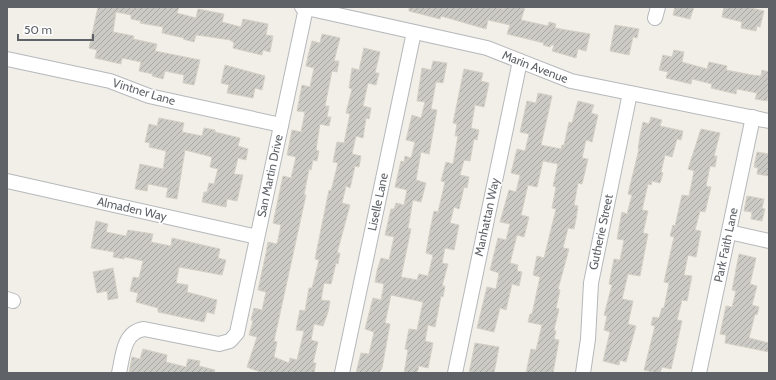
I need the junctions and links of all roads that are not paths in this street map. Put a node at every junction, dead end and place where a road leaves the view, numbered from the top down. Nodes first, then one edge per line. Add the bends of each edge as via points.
1 (304, 7) edge
2 (414, 32) junction
3 (7, 59) edge
4 (520, 61) junction
5 (630, 93) junction
6 (753, 117) junction
7 (769, 121) edge
8 (281, 125) junction
9 (7, 181) edge
10 (729, 232) junction
11 (257, 237) junction
12 (769, 241) edge
13 (587, 372) edge
14 (119, 373) edge
15 (342, 373) edge
16 (454, 373) edge
17 (700, 373) edge

1 - 2 street, Marin Avenue
1 - 8 street, San Martin Drive
2 - 4 street, Marin Avenue via 487,48
2 - 15 street, Liselle Lane
3 - 8 street, Vintner Lane via 110,81 149,96
4 - 5 street, Marin Avenue via 571,81
4 - 16 street, Manhattan Way
5 - 6 street, Marin Avenue
5 - 13 street, Gutherie Street via 591,283
6 - 7 street, Marin Avenue
6 - 10 street, Park Faith Lane
8 - 11 street, San Martin Drive
9 - 11 street, Almaden Way
10 - 12 street
10 - 17 street, Park Faith Lane
11 - 14 street, San Martin Drive via 237,333 230,341 219,344 144,329 133,332 126,341

